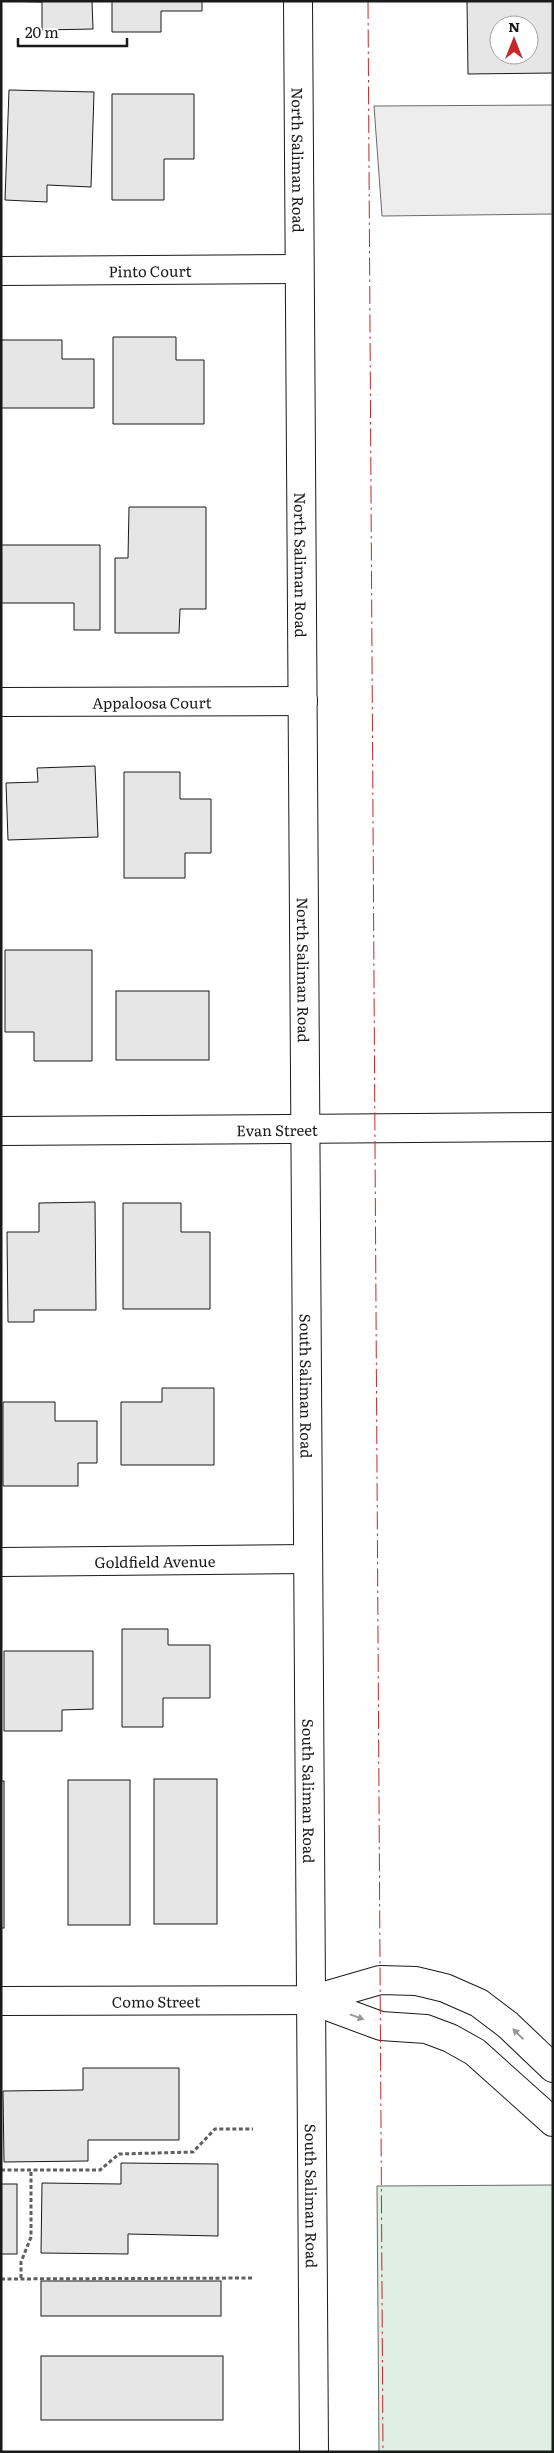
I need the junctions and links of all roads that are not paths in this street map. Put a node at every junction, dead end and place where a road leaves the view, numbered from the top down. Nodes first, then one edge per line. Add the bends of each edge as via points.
1 (298, 1) edge
2 (299, 269) junction
3 (1, 271) edge
4 (303, 701) junction
5 (1, 702) edge
6 (553, 1127) edge
7 (305, 1129) junction
8 (1, 1131) edge
9 (308, 1560) junction
10 (1, 1562) edge
11 (311, 2000) junction
12 (1, 2001) edge
13 (550, 2066) edge
14 (519, 2092) junction
15 (553, 2122) edge
16 (314, 2452) edge

1 - 2 main road, North Saliman Road
2 - 3 main road, Pinto Court
2 - 4 main road, North Saliman Road
4 - 5 main road, Appaloosa Court
4 - 7 main road, North Saliman Road
6 - 7 main road, Evan Street
7 - 8 main road, Evan Street
7 - 9 main road, South Saliman Road
9 - 10 main road, Goldfield Avenue
9 - 11 main road, South Saliman Road
11 - 12 main road, Como Street
13 -> 11 main road via 492,2012 462,1994 430,1984 380,1980
11 -> 14 main road via 381,2026 402,2026 439,2033 475,2052
11 - 16 main road, South Saliman Road
13 - 14 main road
14 - 15 main road

